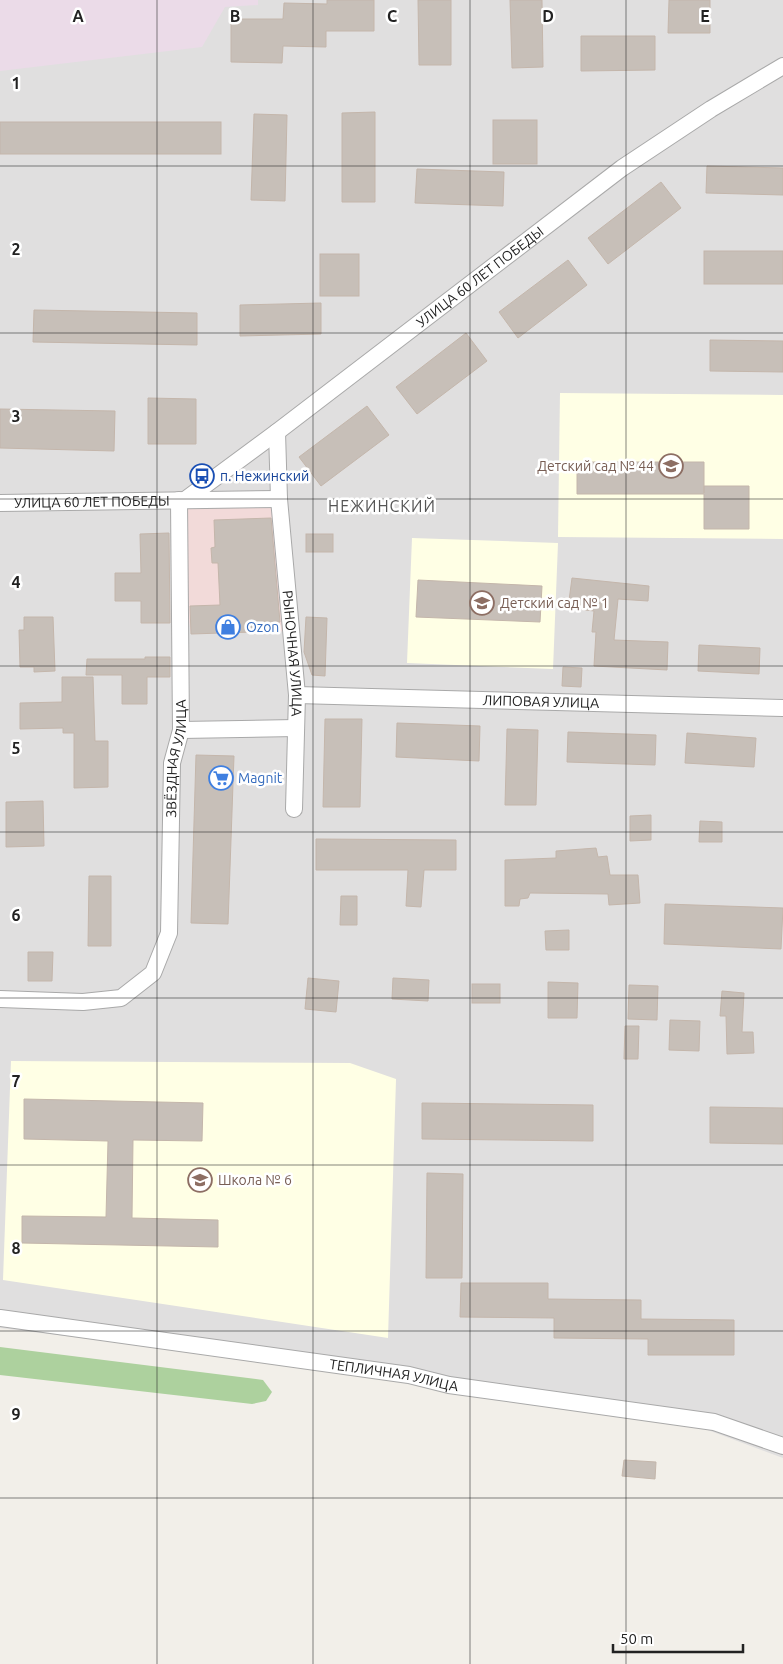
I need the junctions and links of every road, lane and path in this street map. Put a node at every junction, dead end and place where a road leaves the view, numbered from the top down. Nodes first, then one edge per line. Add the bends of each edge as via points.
1 (783, 66) edge
2 (277, 432) junction
3 (279, 499) junction
4 (182, 500) junction
5 (0, 503) edge
6 (297, 695) junction
7 (783, 708) edge
8 (296, 728) junction
9 (181, 730) junction
10 (294, 810) dead end
11 (0, 1000) edge
12 (0, 1318) edge
13 (783, 1446) edge

1 - 2 street, УЛИЦА 60 ЛЕТ ПОБЕДЫ via 622,168
2 - 3 street, РЫНОЧНАЯ УЛИЦА
2 - 4 street, УЛИЦА 60 ЛЕТ ПОБЕДЫ
3 - 4 street, УЛИЦА 60 ЛЕТ ПОБЕДЫ
3 - 6 street, РЫНОЧНАЯ УЛИЦА
4 - 5 street, УЛИЦА 60 ЛЕТ ПОБЕДЫ
4 - 9 street, ЗВЁЗДНАЯ УЛИЦА
6 - 7 street, ЛИПОВАЯ УЛИЦА
6 - 8 street, РЫНОЧНАЯ УЛИЦА
8 - 9 street
8 - 10 street, РЫНОЧНАЯ УЛИЦА
9 - 11 street, ЗВЁЗДНАЯ УЛИЦА via 172,763 169,933 153,973 121,998 83,1002
12 - 13 street, ТЕПЛИЧНАЯ УЛИЦА via 409,1375 449,1385 714,1422

